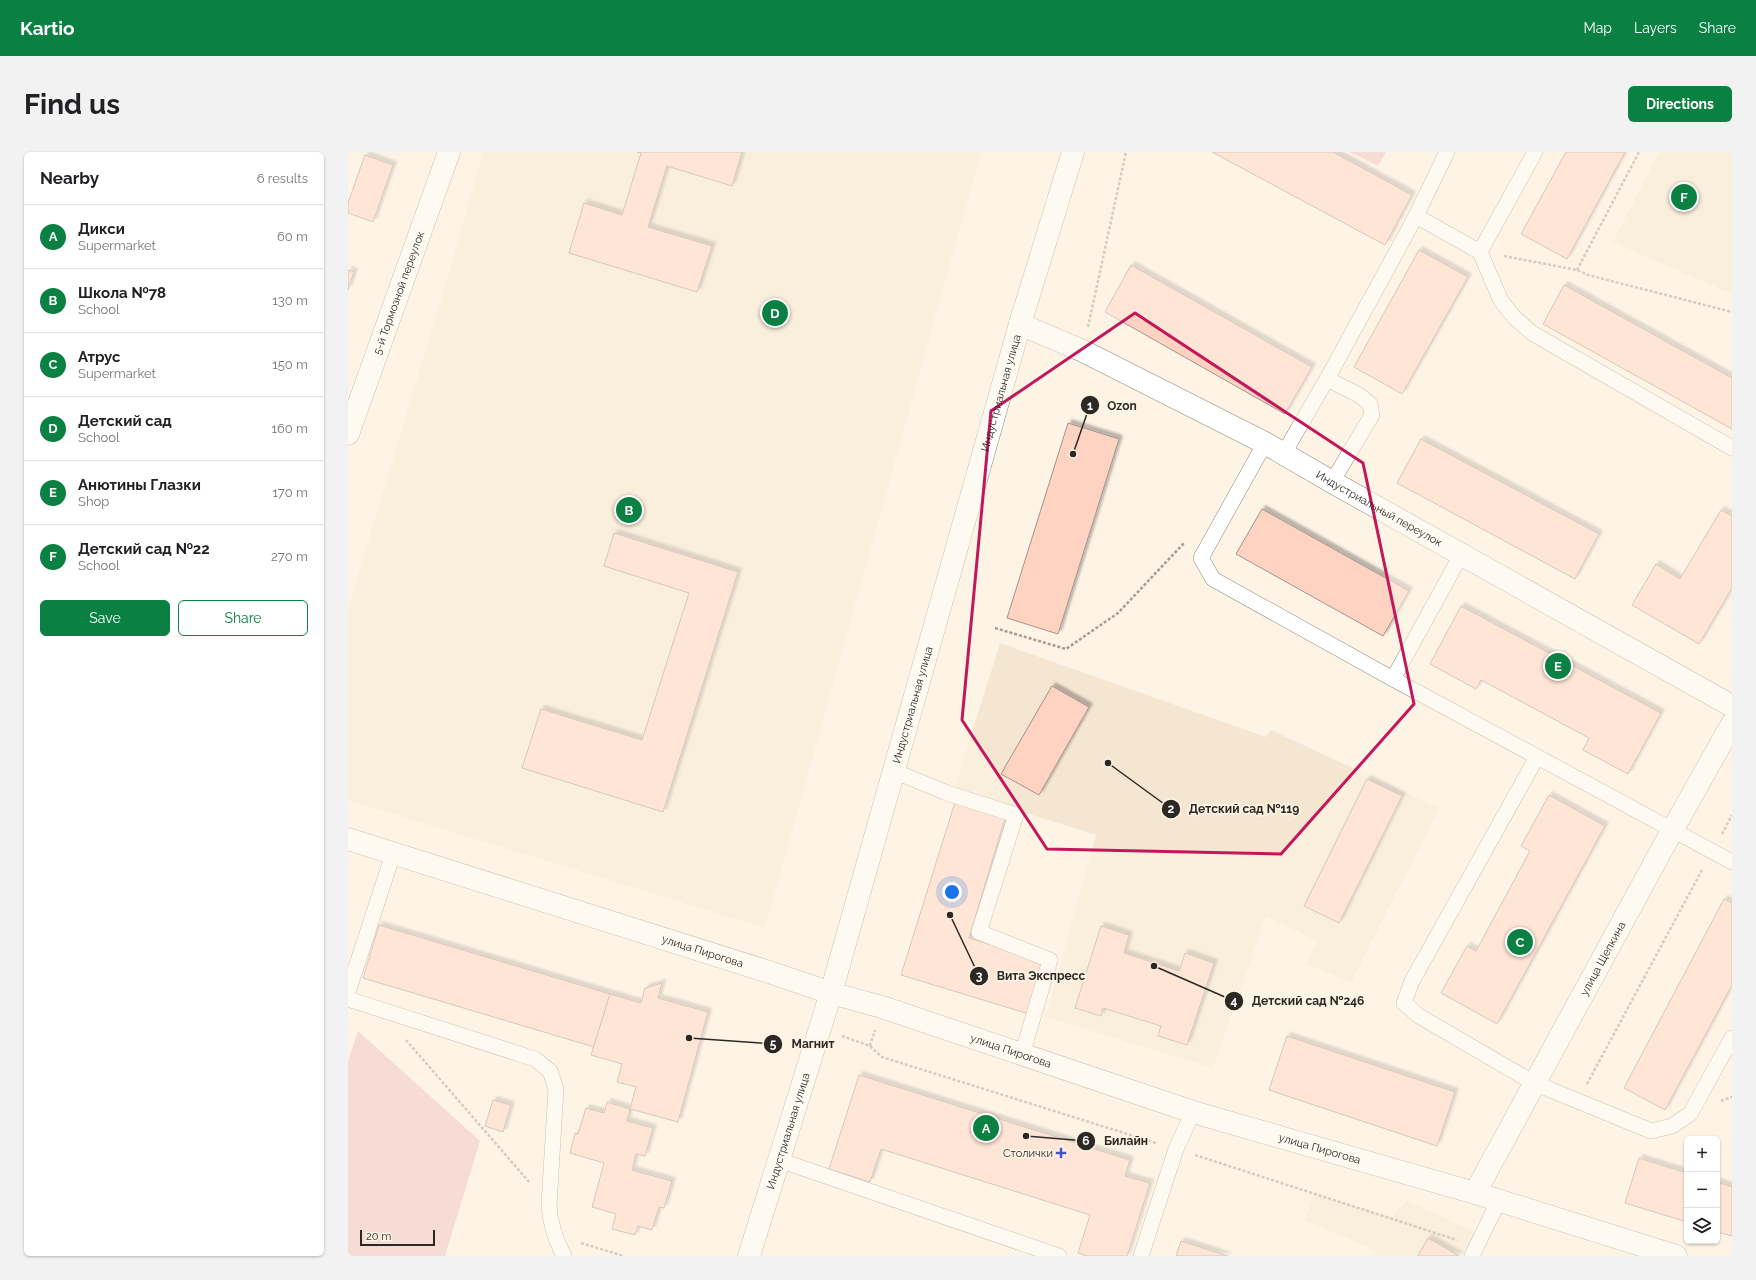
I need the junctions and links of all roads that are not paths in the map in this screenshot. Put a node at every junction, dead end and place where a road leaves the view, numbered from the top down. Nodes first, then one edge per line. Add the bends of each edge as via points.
1 (449, 152) edge
2 (1073, 152) edge
3 (1447, 152) edge
4 (1535, 152) edge
5 (1416, 216) junction
6 (1480, 252) junction
7 (1020, 324) junction
8 (1326, 379) junction
9 (348, 434) edge
10 (1265, 443) junction
11 (1732, 448) edge
12 (1284, 453) junction
13 (1332, 482) junction
14 (1461, 555) junction
15 (1394, 679) junction
16 (1732, 706) edge
17 (1732, 724) edge
18 (1537, 757) junction
19 (894, 771) junction
20 (1673, 829) junction
21 (348, 839) edge
22 (393, 854) junction
23 (1732, 862) edge
24 (348, 992) edge
25 (831, 993) junction
26 (348, 999) edge
27 (1732, 1038) edge
28 (1022, 1056) junction
29 (1534, 1084) junction
30 (1193, 1112) junction
31 (779, 1160) junction
32 (1475, 1193) junction
33 (1499, 1200) junction
34 (564, 1256) edge
35 (749, 1256) edge
36 (1059, 1256) edge
37 (1141, 1256) edge
38 (1472, 1256) edge
39 (1676, 1256) edge

1 - 9 street, 5-й Тормозной переулок
2 - 7 street, Индустриальная улица
3 - 5 lane
4 - 6 lane
5 - 6 lane
5 - 8 lane
6 - 11 lane via 1501,301 1532,333
7 - 10 street, Индустриальный переулок via 1083,351
7 - 19 street, Индустриальная улица
8 - 12 lane
8 - 13 lane via 1359,395 1370,404 1372,415
10 - 12 street, Индустриальный переулок
10 - 15 lane via 1201,558 1205,567 1213,579
12 - 13 street, Индустриальный переулок
13 - 14 street, Индустриальный переулок
14 - 15 lane
14 - 16 street, Индустриальный переулок
15 - 18 lane
17 - 20 street, улица Щепкина
18 - 20 lane
18 - 29 lane via 1412,981 1404,1002 1419,1016
19 - 25 street, Индустриальная улица
19 - 28 lane via 947,793 1016,815 979,932 1050,960
20 - 23 lane
20 - 29 street, улица Щепкина
21 - 22 street, улица Пирогова
22 - 24 lane
22 - 25 street, улица Пирогова
25 - 28 street, улица Пирогова via 882,1007
25 - 31 street, Индустриальная улица
26 - 34 lane via 535,1058 550,1071 556,1089 550,1222 554,1237
27 - 29 lane via 1690,1114 1672,1126 1652,1131
28 - 30 street, улица Пирогова
29 - 32 street, улица Щепкина
30 - 32 street, улица Пирогова
30 - 37 lane via 1176,1149
31 - 35 street, Индустриальная улица
31 - 36 lane
32 - 33 street, улица Пирогова
33 - 38 lane
33 - 39 street, улица Пирогова

